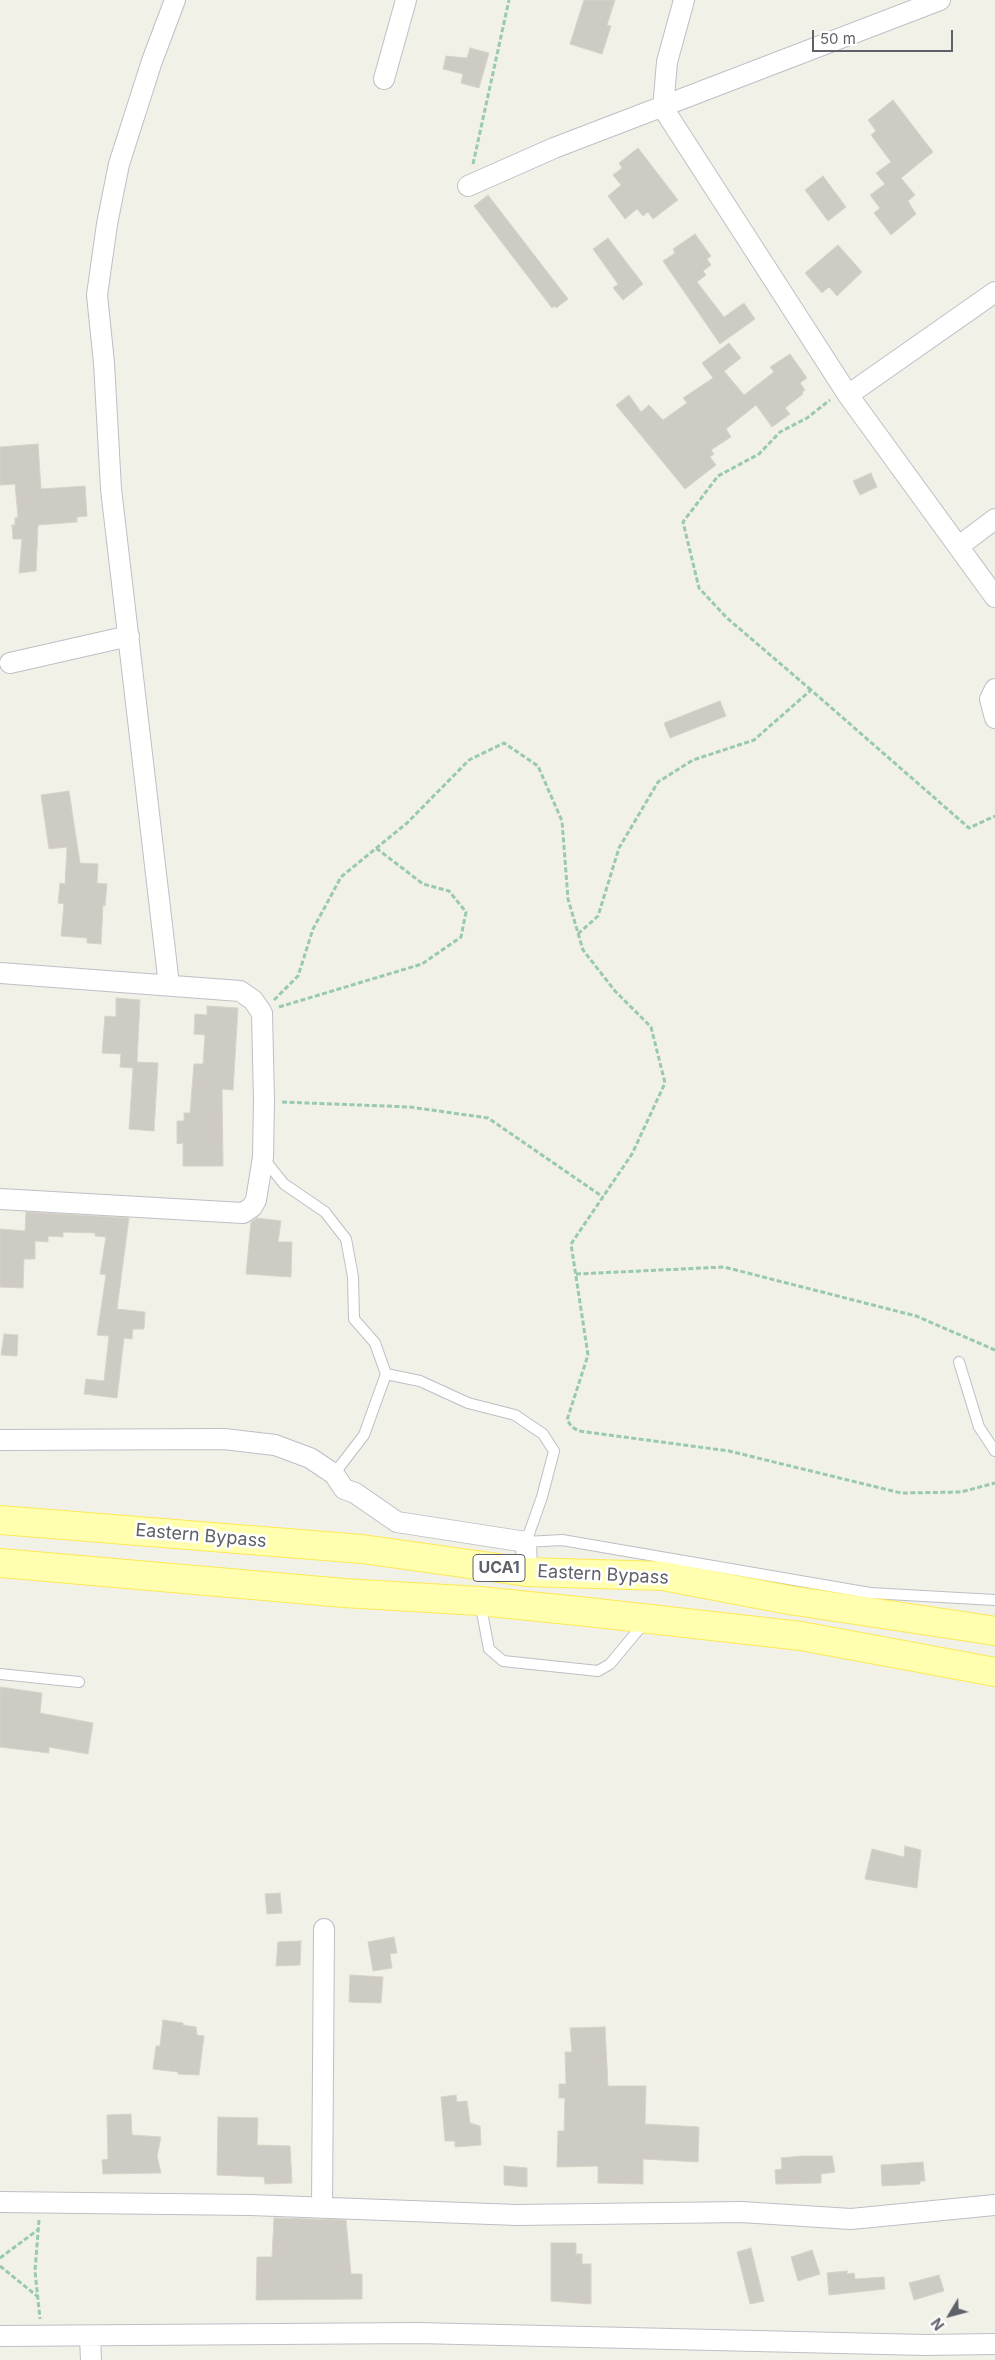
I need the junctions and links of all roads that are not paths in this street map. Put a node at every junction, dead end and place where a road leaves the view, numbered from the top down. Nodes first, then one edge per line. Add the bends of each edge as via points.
1 (175, 0) edge
2 (406, 0) edge
3 (684, 0) edge
4 (929, 2) edge
5 (384, 79) dead end
6 (663, 108) junction
7 (468, 186) road end
8 (995, 292) edge
9 (848, 396) junction
10 (995, 519) edge
11 (960, 546) junction
12 (995, 597) edge
13 (130, 636) junction
14 (10, 663) dead end
15 (995, 689) edge
16 (995, 718) edge
17 (0, 973) edge
18 (169, 985) junction
19 (263, 1157) junction
20 (0, 1199) edge
21 (959, 1362) dead end
22 (386, 1374) junction
23 (0, 1440) edge
24 (995, 1451) edge
25 (334, 1474) junction
26 (0, 1520) edge
27 (526, 1542) junction
28 (0, 1563) edge
29 (527, 1572) junction
30 (995, 1600) edge
31 (480, 1601) junction
32 (647, 1620) junction
33 (995, 1631) edge
34 (995, 1672) edge
35 (0, 1674) edge
36 (79, 1682) dead end
37 (324, 1929) dead end
38 (0, 2202) edge
39 (995, 2205) edge
40 (322, 2207) junction
41 (0, 2336) edge
42 (90, 2337) junction
43 (995, 2344) edge
44 (91, 2360) edge

1 - 13 street via 119,164 97,295 111,490
2 - 5 street
3 - 6 street via 667,62
4 - 6 street
6 - 7 street via 554,148
6 - 9 street
8 - 9 street
9 - 11 street
10 - 11 street
11 - 12 street
13 - 14 street
13 - 18 street
15 - 16 street via 990,698
17 - 18 street
18 - 19 street via 240,991 253,1000 262,1013
19 - 20 street via 256,1200 243,1213
19 - 22 lane via 284,1184 325,1212 346,1239 353,1277 354,1319 375,1343
21 - 24 lane via 979,1426
22 - 25 lane via 364,1435
22 - 27 lane via 420,1381 468,1403 515,1416 543,1434 554,1451
23 - 25 street via 224,1439 275,1445 310,1458
25 - 27 street via 344,1489 397,1522
26 - 29 main road, Eastern Bypass / UCA1 via 362,1549
27 - 29 street
27 - 30 lane via 562,1540 870,1593
28 - 31 main road, Eastern Bypass / UCA1 via 353,1594
29 - 33 main road, Eastern Bypass / UCA1 via 663,1576 789,1600
31 - 32 main road, Eastern Bypass / UCA1
31 - 32 lane via 489,1650 504,1661 598,1671 610,1664
32 - 34 main road, Eastern Bypass / UCA1 via 801,1636
35 - 36 lane
37 - 40 street
38 - 40 street
39 - 40 street via 851,2219 741,2212 517,2215
41 - 42 street
42 - 43 street via 417,2333
42 - 44 street

